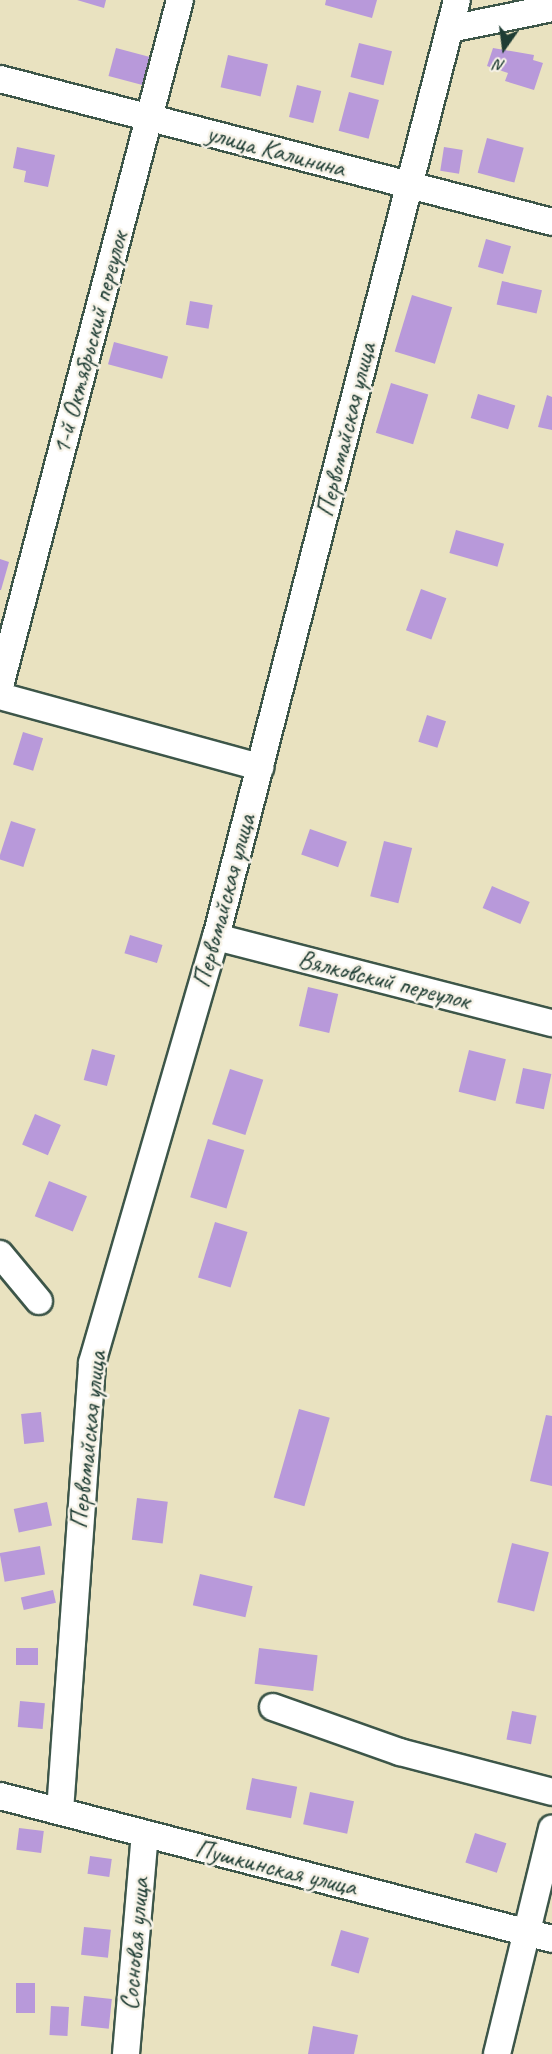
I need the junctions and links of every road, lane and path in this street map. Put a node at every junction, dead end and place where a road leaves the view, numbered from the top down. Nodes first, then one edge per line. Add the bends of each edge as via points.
1 (180, 0) edge
2 (457, 0) edge
3 (552, 8) edge
4 (450, 30) junction
5 (0, 79) edge
6 (150, 118) junction
7 (409, 185) junction
8 (552, 222) edge
9 (0, 686) edge
10 (0, 696) edge
11 (260, 767) junction
12 (216, 937) junction
13 (552, 1023) edge
14 (0, 1254) edge
15 (39, 1301) dead end
16 (273, 1707) dead end
17 (552, 1792) edge
18 (0, 1796) edge
19 (60, 1811) junction
20 (552, 1828) edge
21 (145, 1834) junction
22 (527, 1933) junction
23 (552, 1939) edge
24 (126, 2054) edge
25 (498, 2054) edge

1 - 6 street, 1-й Октябрьский переулок
2 - 4 street, Первомайская улица
3 - 4 street
4 - 7 street, Первомайская улица
5 - 6 street, улица Калинина
6 - 7 street, улица Калинина
6 - 9 street, 1-й Октябрьский переулок
7 - 8 street, улица Калинина
7 - 11 street, Первомайская улица
10 - 11 street
11 - 12 street, Первомайская улица
12 - 13 street, Вялковский переулок
12 - 19 street, Первомайская улица via 92,1363
14 - 15 street
16 - 17 street via 400,1752
18 - 19 street, Пушкинская улица
19 - 21 street, Пушкинская улица
20 - 22 street
21 - 22 street, Пушкинская улица
21 - 24 street, Сосновая улица
22 - 23 street, Пушкинская улица
22 - 25 street

